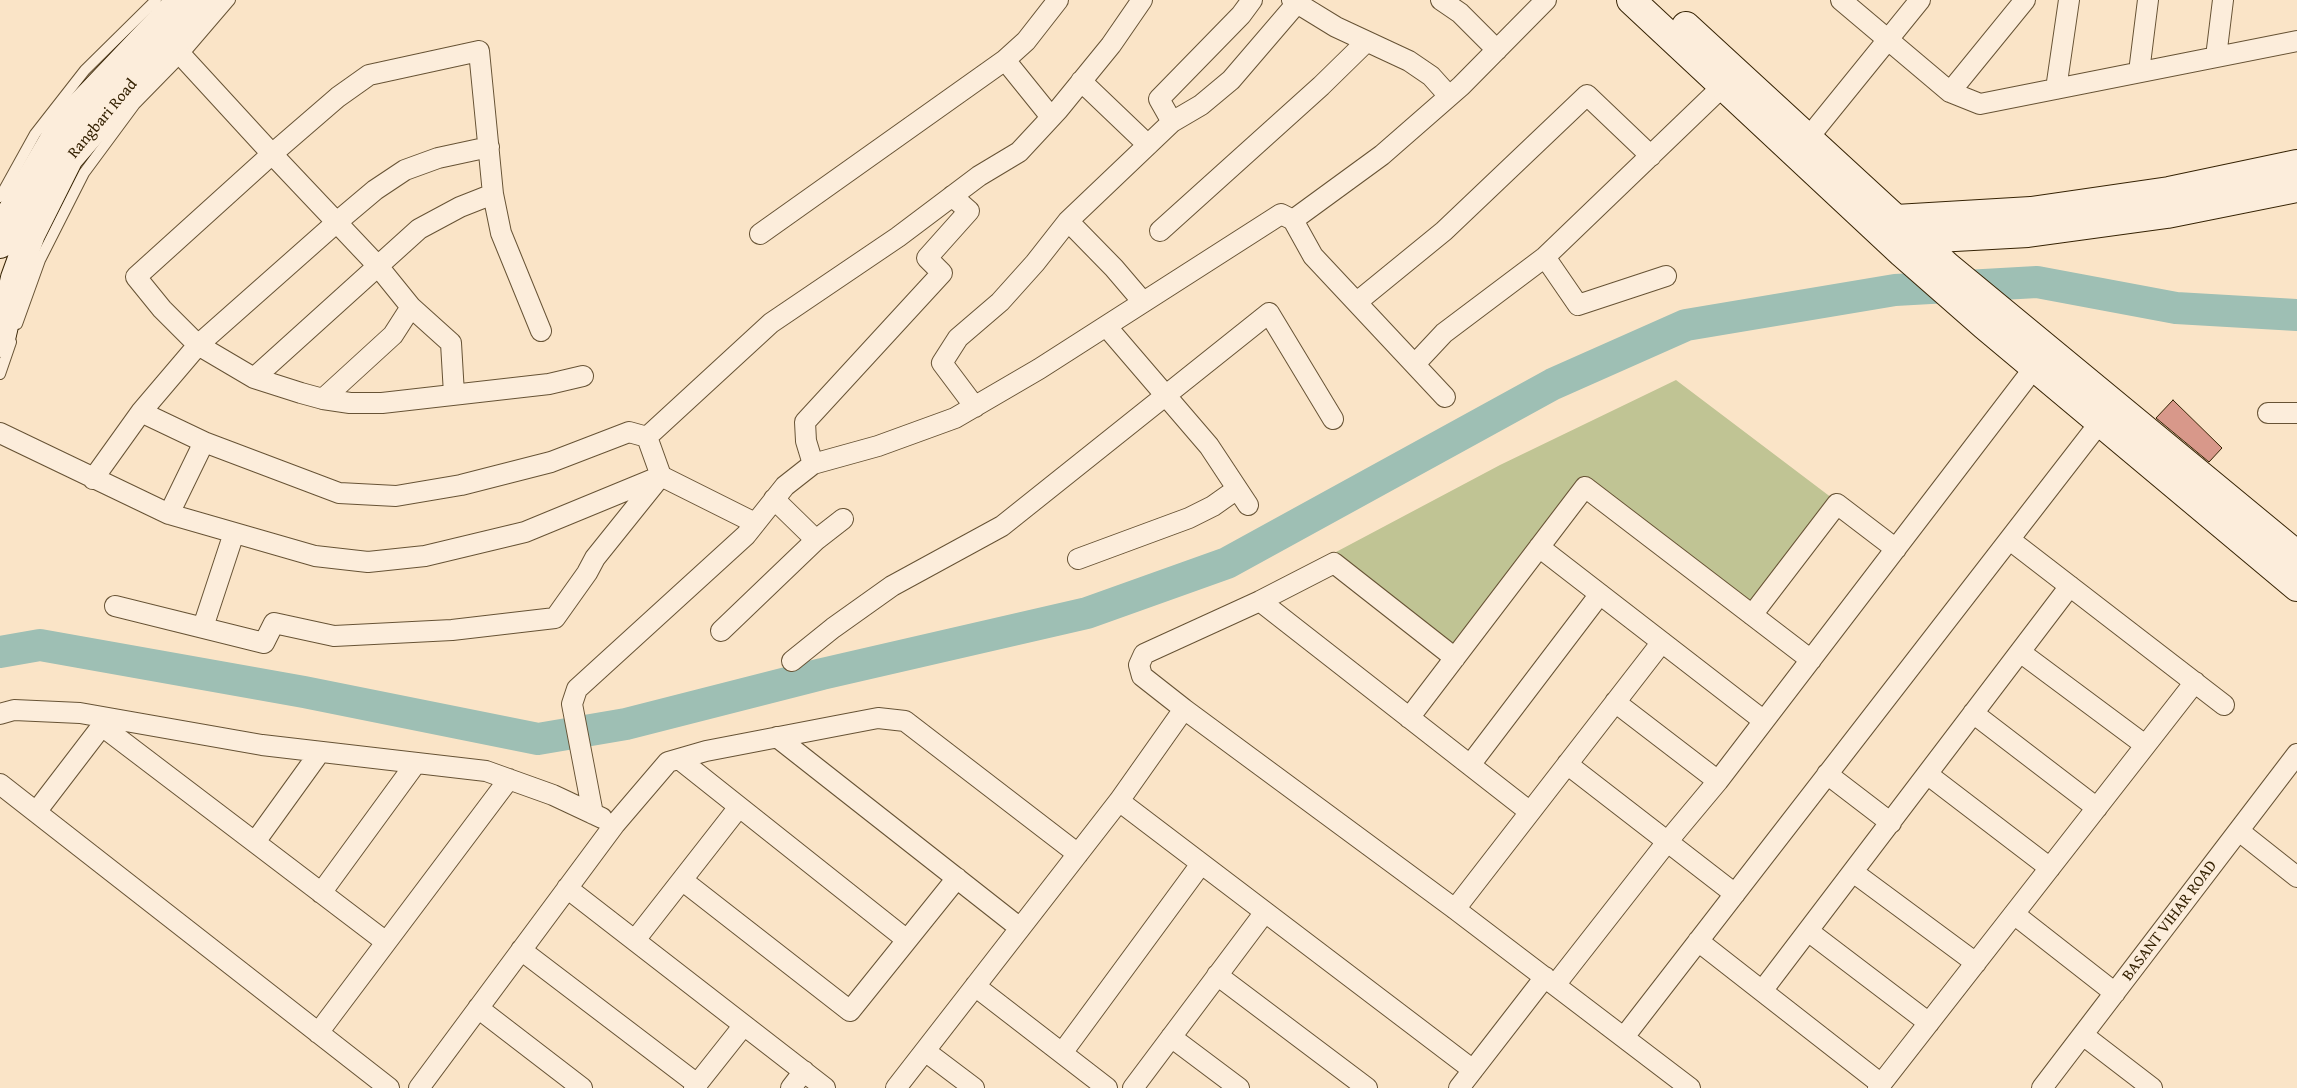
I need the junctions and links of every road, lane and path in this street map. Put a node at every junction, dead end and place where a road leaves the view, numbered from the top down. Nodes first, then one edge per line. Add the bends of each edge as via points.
1 (156, 0) edge
2 (180, 0) edge
3 (211, 0) edge
4 (230, 0) edge
5 (1058, 0) edge
6 (1142, 0) edge
7 (1252, 0) edge
8 (1441, 0) edge
9 (1546, 0) edge
10 (1631, 0) edge
11 (1657, 0) edge
12 (1841, 0) edge
13 (1920, 0) edge
14 (2025, 0) edge
15 (2069, 0) edge
16 (2148, 0) edge
17 (2223, 0) edge
18 (1295, 2) edge
19 (2296, 38) edge
20 (1888, 39) junction
21 (1366, 42) junction
22 (1496, 50) junction
23 (182, 56) junction
24 (2216, 57) junction
25 (1005, 60) junction
26 (2139, 72) junction
27 (1081, 82) junction
28 (1723, 86) junction
29 (2056, 89) junction
30 (1950, 92) junction
31 (1449, 96) junction
32 (1051, 117) junction
33 (1172, 122) junction
34 (1148, 145) junction
35 (1802, 145) junction
36 (489, 147) junction
37 (272, 154) junction
38 (1652, 156) junction
39 (2297, 164) edge
40 (2297, 188) edge
41 (493, 194) junction
42 (952, 196) junction
43 (0, 197) edge
44 (1293, 220) junction
45 (1068, 221) junction
46 (336, 222) junction
47 (1891, 228) junction
48 (1160, 231) dead end
49 (760, 234) dead end
50 (0, 244) edge
51 (1916, 251) junction
52 (1545, 257) junction
53 (377, 265) junction
54 (1666, 276) dead end
55 (1143, 302) junction
56 (1357, 302) junction
57 (411, 308) junction
58 (1106, 326) junction
59 (541, 331) dead end
60 (0, 343) edge
61 (198, 345) junction
62 (1415, 364) junction
63 (2034, 368) junction
64 (0, 374) edge
65 (583, 376) dead end
66 (254, 378) junction
67 (454, 394) junction
68 (1166, 396) junction
69 (1445, 397) dead end
70 (323, 399) junction
71 (975, 407) junction
72 (141, 412) junction
73 (2268, 413) dead end
74 (2297, 413) edge
75 (2107, 414) junction
76 (1333, 419) dead end
77 (0, 433) edge
78 (647, 437) junction
79 (204, 442) junction
80 (813, 464) junction
81 (661, 476) junction
82 (93, 479) junction
83 (774, 499) junction
84 (169, 514) junction
85 (844, 519) dead end
86 (755, 523) junction
87 (234, 533) junction
88 (816, 540) junction
89 (2010, 540) junction
90 (1539, 547) junction
91 (1896, 549) junction
92 (2297, 555) edge
93 (1078, 559) dead end
94 (2070, 586) junction
95 (2297, 587) edge
96 (1600, 594) junction
97 (1260, 601) junction
98 (114, 606) dead end
99 (1752, 615) junction
100 (203, 627) junction
101 (721, 631) dead end
102 (1662, 642) junction
103 (2020, 652) junction
104 (1455, 658) junction
105 (1811, 660) junction
106 (792, 662) dead end
107 (2195, 682) junction
108 (1615, 702) junction
109 (2224, 705) dead end
110 (1184, 709) junction
111 (1974, 713) junction
112 (0, 714) edge
113 (1409, 718) junction
114 (1764, 720) junction
115 (105, 722) junction
116 (777, 737) junction
117 (2145, 746) junction
118 (320, 752) junction
119 (679, 759) junction
120 (2295, 761) edge
121 (416, 763) junction
122 (1567, 764) junction
123 (1470, 765) junction
124 (1827, 774) junction
125 (1927, 774) junction
126 (509, 779) junction
127 (1718, 781) junction
128 (0, 784) edge
129 (1119, 802) junction
130 (739, 807) junction
131 (2096, 808) junction
132 (36, 812) junction
133 (1530, 812) junction
134 (593, 814) junction
135 (1890, 822) junction
136 (615, 824) junction
137 (2239, 831) junction
138 (255, 842) junction
139 (1667, 842) junction
140 (1078, 854) junction
141 (1201, 864) junction
142 (2050, 868) junction
143 (1853, 872) junction
144 (2297, 877) edge
145 (957, 878) junction
146 (682, 880) junction
147 (567, 888) junction
148 (321, 893) junction
149 (1735, 894) junction
150 (1455, 909) junction
151 (1265, 912) junction
152 (2014, 914) junction
153 (1020, 928) junction
154 (1808, 931) junction
155 (635, 940) junction
156 (907, 940) junction
157 (1698, 941) junction
158 (386, 942) junction
159 (521, 950) junction
160 (1976, 963) junction
161 (1217, 975) junction
162 (1550, 981) junction
163 (975, 986) junction
164 (1762, 991) junction
165 (2115, 993) junction
166 (478, 1008) junction
167 (1929, 1023) junction
168 (744, 1025) junction
169 (318, 1033) junction
170 (2083, 1035) junction
171 (1172, 1037) junction
172 (1624, 1037) junction
173 (925, 1051) junction
174 (1062, 1053) junction
175 (1473, 1070) junction
176 (804, 1071) junction
177 (696, 1086) edge
178 (1880, 1086) edge
179 (389, 1088) edge
180 (420, 1088) edge
181 (582, 1088) edge
182 (791, 1088) edge
183 (825, 1088) edge
184 (896, 1088) edge
185 (974, 1088) edge
186 (1106, 1088) edge
187 (1133, 1088) edge
188 (1239, 1088) edge
189 (1367, 1088) edge
190 (1459, 1088) edge
191 (1690, 1088) edge
192 (2042, 1088) edge
193 (2152, 1088) edge

1 - 43 lane via 85,70 36,134
2 - 50 street, Rangbari Road via 63,124 8,218
3 - 60 street, Rangbari Road via 169,42 68,158 31,234 15,278
4 - 23 lane
5 - 25 street via 1026,41
6 - 27 street
7 - 33 street via 1160,99
8 - 22 street via 1460,13
9 - 22 street
10 - 28 street
11 - 35 street
12 - 20 street
13 - 20 street
14 - 30 street
15 - 29 street
16 - 26 street
17 - 24 street
18 - 21 street
18 - 33 street via 1231,80 1201,105
19 - 24 street
20 - 30 street
20 - 35 street
21 - 31 street via 1409,61 1431,76
21 - 48 street via 1322,86
22 - 31 street
23 - 37 street
23 - 64 lane via 135,104 84,173 40,260
24 - 26 street
25 - 32 street
25 - 49 street
26 - 29 street
27 - 32 street
27 - 34 street
28 - 35 street
28 - 38 street
29 - 30 street via 1980,104
31 - 44 street via 1382,155
32 - 42 street via 1019,152
33 - 34 street
34 - 45 street
35 - 47 street
36 - 37 street via 479,51 369,75 338,97
36 - 41 street
36 - 46 street via 438,158 405,170
37 - 46 street
37 - 61 street via 136,277
38 - 52 street
38 - 56 street via 1587,95 1444,231
39 - 47 street via 2169,191
40 - 51 street via 2167,214
41 - 53 street via 419,229
41 - 59 street via 501,233
42 - 78 street via 898,237 771,323
42 - 80 street via 969,211 927,258 942,273 805,422 806,441
44 - 55 street via 1281,214
44 - 56 street via 1313,256
45 - 55 street
45 - 71 street via 1000,302 958,338 942,363
46 - 53 street
46 - 61 street
47 - 51 street
51 - 63 street via 1984,325
51 - 75 street via 1947,266 2011,321
52 - 54 street via 1578,305
52 - 62 street via 1444,333
53 - 57 street
53 - 66 street
55 - 58 street
56 - 62 street
57 - 67 street via 451,343
57 - 70 street via 393,336
58 - 68 street
58 - 71 street
61 - 66 street
61 - 72 street
62 - 69 street
63 - 75 street
63 - 91 street
65 - 67 street via 549,384
66 - 70 street
67 - 70 street via 382,403
68 - 76 street via 1269,313
68 - 93 street via 1209,446 1242,497
68 - 106 street via 1002,526 892,586
71 - 80 street via 955,418 878,446
72 - 79 street
72 - 82 street
73 - 74 street
75 - 89 street
75 - 92 street
75 - 95 street
77 - 82 street
78 - 79 street via 629,432 551,462 461,485 396,496 339,493
78 - 81 street
79 - 84 street
80 - 83 street
81 - 86 street
81 - 87 street via 525,532 425,556 368,562 315,556
81 - 100 street via 594,558 555,618 452,630 334,636 274,623 264,643
82 - 84 street
83 - 86 street
83 - 88 street
84 - 87 street
85 - 88 street
86 - 134 street via 577,689 572,704
87 - 100 street
88 - 101 street
89 - 94 street
89 - 124 street
90 - 96 street
90 - 99 street via 1584,487
90 - 104 street
91 - 99 street via 1837,504
91 - 105 street
94 - 103 street
94 - 107 street
96 - 102 street
96 - 123 street
97 - 104 street via 1334,563
97 - 110 street via 1144,654 1139,665 1142,676
97 - 113 street
98 - 100 street
99 - 105 street
102 - 108 street
102 - 114 street
103 - 111 street
103 - 117 street
104 - 113 street
105 - 114 street
107 - 109 street
107 - 117 street
108 - 122 street
108 - 127 street
110 - 129 street
110 - 150 street
111 - 125 street
111 - 131 street
112 - 115 street via 14,710 80,713
113 - 123 street
114 - 127 street
115 - 118 street
115 - 132 street
115 - 138 street
116 - 119 street
116 - 140 street via 878,718 905,722
116 - 145 street
117 - 131 street
118 - 121 street
118 - 138 street
119 - 130 street
119 - 136 street via 668,762
120 - 137 street, BASANT VIHAR ROAD
121 - 126 street via 486,771
121 - 148 street
122 - 133 street
122 - 139 street
123 - 133 street
124 - 135 street
124 - 149 street
125 - 135 street
125 - 142 street
126 - 134 street
126 - 158 street
127 - 139 street
128 - 132 street
129 - 140 street
129 - 141 street
130 - 146 street
130 - 156 street
131 - 142 street
132 - 169 street
133 - 150 street
134 - 136 street
135 - 143 street
136 - 147 street
137 - 144 street
137 - 165 street, BASANT VIHAR ROAD
138 - 148 street
139 - 149 street
139 - 162 street
140 - 153 street
141 - 151 street
141 - 174 street
142 - 152 street
143 - 154 street
143 - 160 street
145 - 153 street
145 - 156 street
146 - 155 street
146 - 156 street via 850,1011
147 - 155 street
147 - 159 street
148 - 158 street
149 - 157 street
150 - 162 street
151 - 161 street
151 - 175 street
152 - 160 street
152 - 165 street
153 - 163 street
154 - 164 street
154 - 167 street
155 - 168 street
157 - 164 street
157 - 172 street
158 - 169 street
159 - 166 street
159 - 177 street
160 - 167 street
161 - 171 street
161 - 189 street
162 - 172 street
162 - 175 street
163 - 173 street
163 - 174 street
164 - 178 street
165 - 170 street, BASANT VIHAR ROAD
166 - 180 street
166 - 181 street
167 - 178 street
168 - 176 street
168 - 177 street
169 - 179 street
170 - 192 street, BASANT VIHAR ROAD
170 - 193 street
171 - 187 street
171 - 188 street
172 - 191 street
173 - 184 street
173 - 185 street
174 - 186 street
175 - 190 street
176 - 182 street
176 - 183 street

